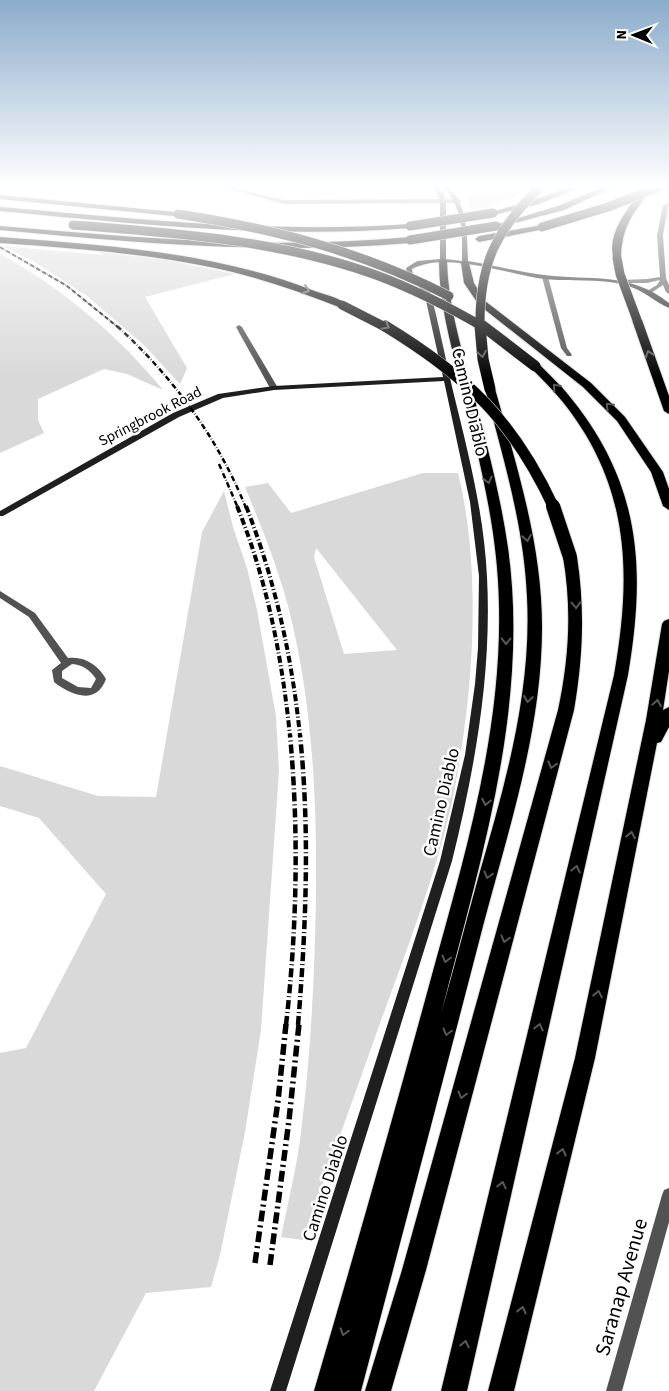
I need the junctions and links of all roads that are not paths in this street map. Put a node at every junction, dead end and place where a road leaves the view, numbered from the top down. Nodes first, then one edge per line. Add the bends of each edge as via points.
1 (125, 250) edge
2 (288, 250) edge
3 (343, 250) edge
4 (439, 250) edge
5 (464, 250) edge
6 (492, 250) edge
7 (617, 250) edge
8 (660, 250) edge
9 (439, 253) junction
10 (660, 256) junction
11 (669, 256) edge
12 (465, 262) junction
13 (418, 263) junction
14 (545, 277) junction
15 (664, 278) junction
16 (621, 282) junction
17 (649, 292) junction
18 (669, 292) edge
19 (669, 306) edge
20 (239, 327) dead end
21 (568, 355) dead end
22 (535, 366) junction
23 (446, 379) junction
24 (274, 388) junction
25 (669, 411) edge
26 (669, 506) edge
27 (0, 514) edge
28 (0, 594) edge
29 (669, 624) edge
30 (66, 664) dead end
31 (669, 714) edge
32 (648, 751) junction
33 (669, 1195) edge
34 (278, 1391) edge
35 (327, 1391) edge
36 (348, 1391) edge
37 (378, 1391) edge
38 (454, 1391) edge
39 (502, 1391) edge
40 (614, 1391) edge

1 -> 37 highway, bridge via 198,261 282,282 342,304 423,348 466,382 523,446 556,511 570,557 576,628 574,668 566,710 414,1270
2 - 22 highway, bridge via 351,266 450,307 494,334
3 - 22 highway, bridge via 389,266 460,302 498,328
4 - 9 street
5 - 12 street
6 -> 36 highway, bridge via 482,278 478,330 482,360 518,495 530,557 535,628 530,689 506,806 414,1157
25 -> 7 highway, bridge via 620,274
8 - 10 street
9 - 12 street
9 - 13 street
9 - 13 street
9 -> 35 highway via 450,322 495,505 502,552 506,623 502,706 473,856
10 - 11 street
10 - 15 street
12 - 14 street
26 -> 12 highway via 657,472 621,419 587,385 482,303 468,283
13 - 23 street, Camino Diablo via 412,265 408,272 427,291
14 - 16 street
14 - 21 street
15 - 16 street
15 - 17 street
15 - 18 street
16 - 17 street
17 - 19 street
20 - 24 street
38 -> 22 highway via 629,635 633,581 621,500 591,432
23 - 24 street, Springbrook Road
23 - 34 street, Camino Diablo via 475,509 483,576 482,660 470,758 460,808 432,908
24 - 27 street, Springbrook Road via 233,394 192,406
28 - 30 street via 32,615
32 -> 29 highway
31 - 32 highway
39 -> 32 highway via 585,1058
33 - 40 street, Saranap Avenue

